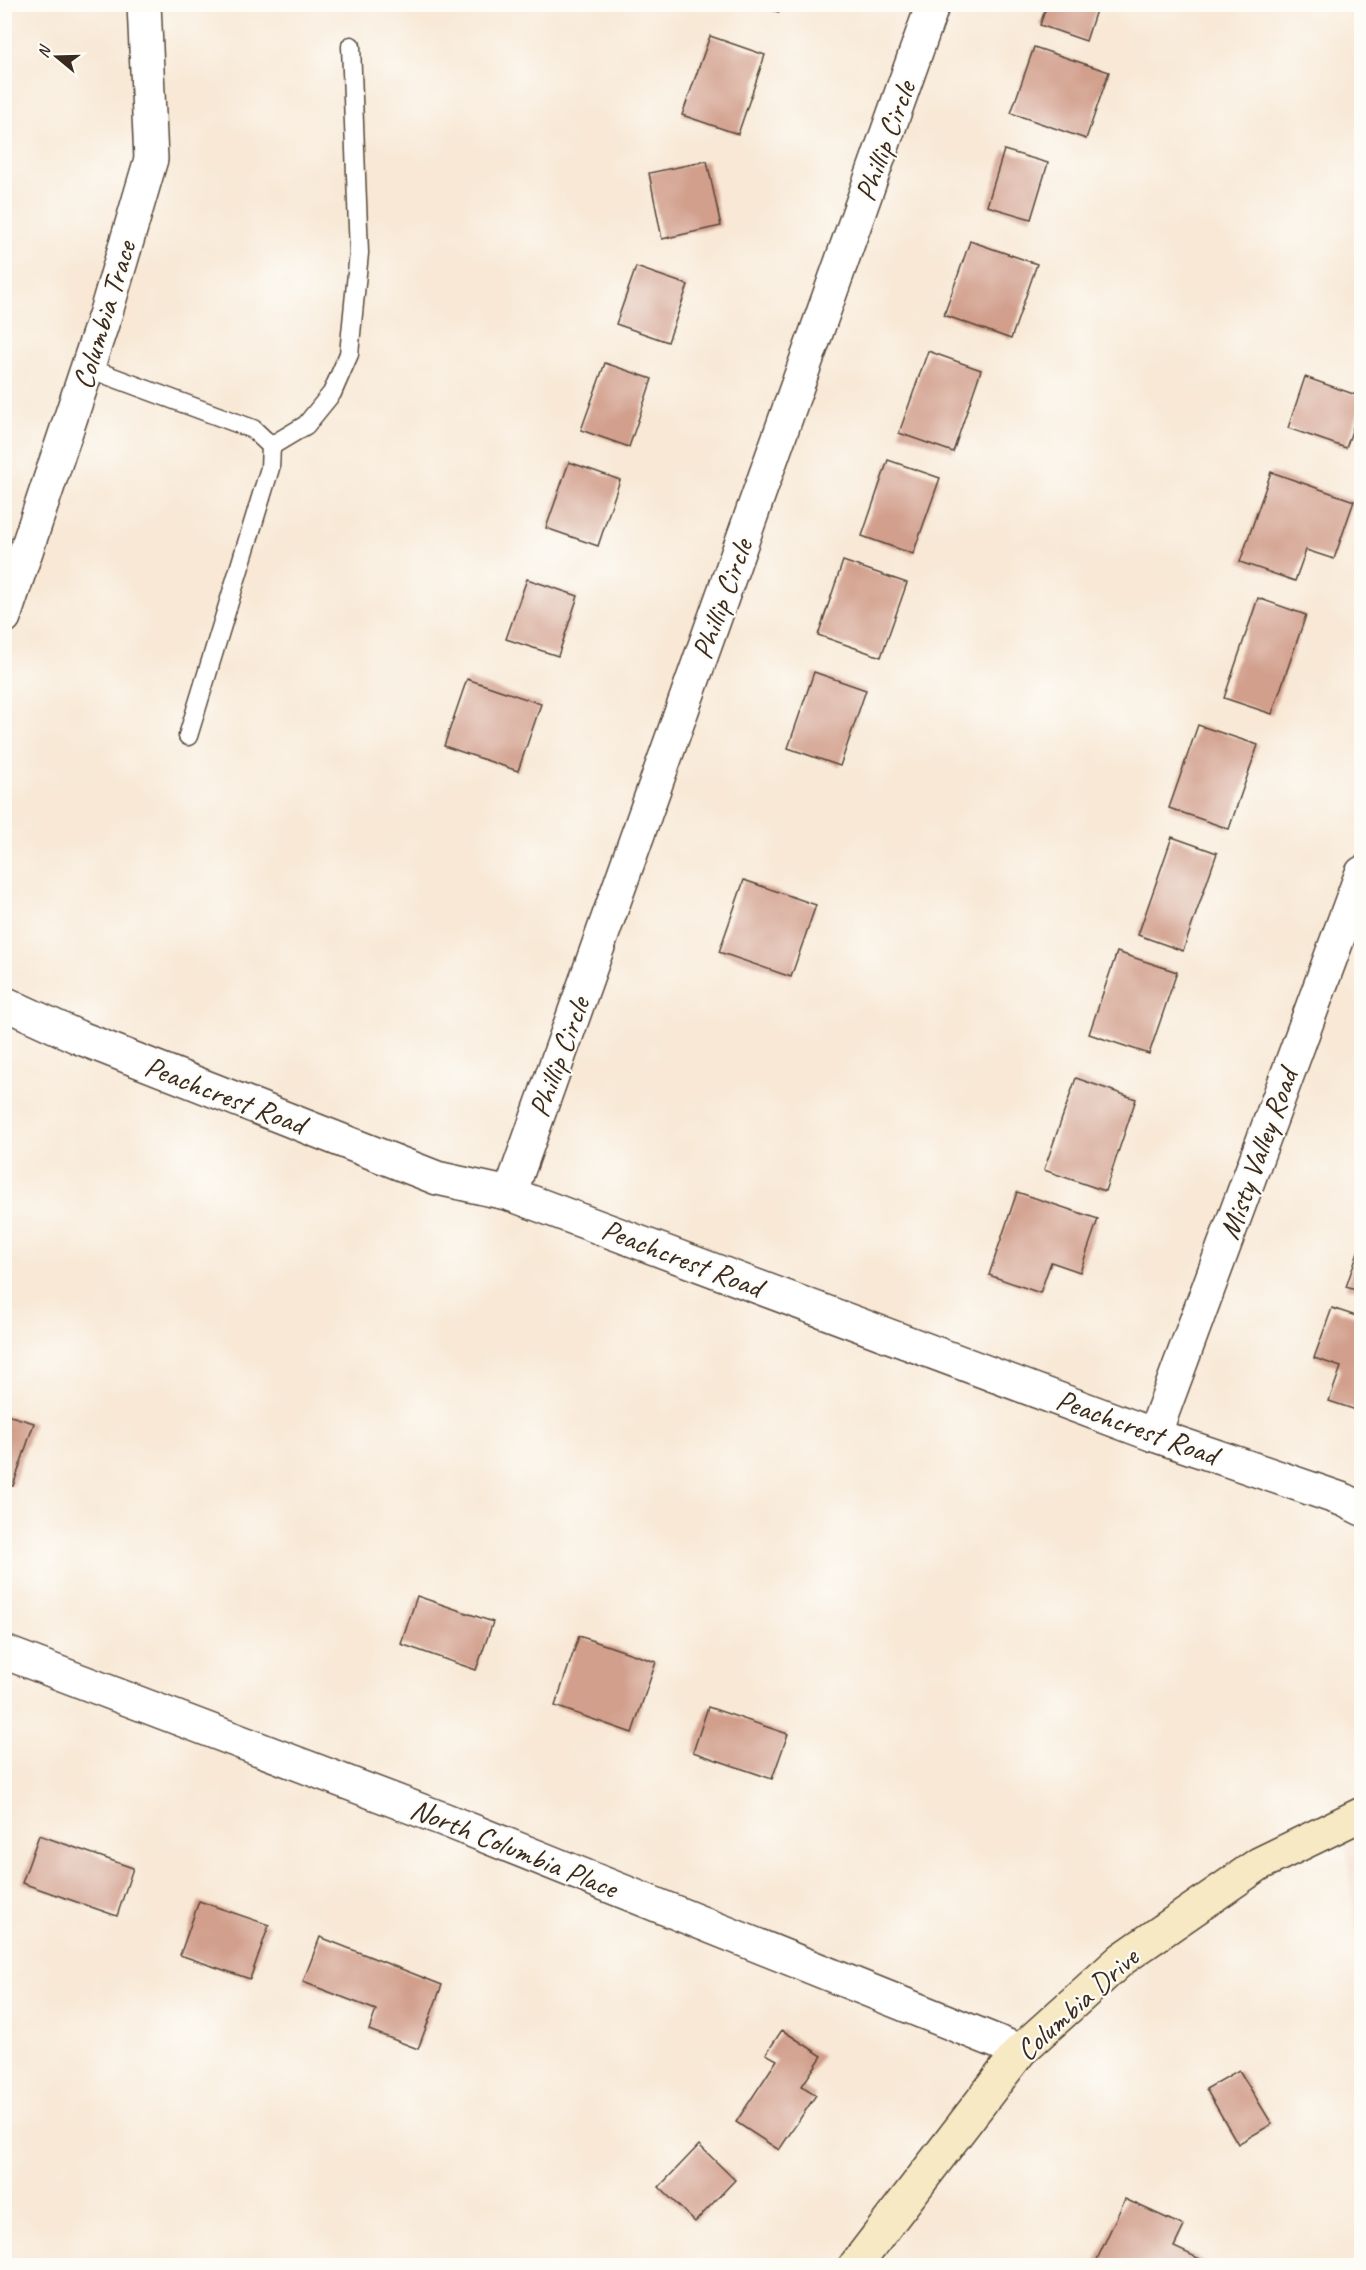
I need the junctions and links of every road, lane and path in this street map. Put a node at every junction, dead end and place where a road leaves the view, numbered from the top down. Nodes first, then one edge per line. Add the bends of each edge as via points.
1 (144, 4) edge
2 (933, 4) edge
3 (351, 46) dead end
4 (88, 368) junction
5 (271, 446) junction
6 (4, 617) edge
7 (188, 736) dead end
8 (1362, 873) edge
9 (4, 1003) edge
10 (510, 1194) junction
11 (1154, 1435) junction
12 (1362, 1509) edge
13 (4, 1652) edge
14 (1362, 1814) edge
15 (1020, 2051) junction
16 (855, 2265) edge

1 - 4 street, Columbia Trace via 151,159
2 - 10 street, Phillip Circle
3 - 5 lane via 359,253 349,354 332,393 306,425
4 - 5 lane via 253,429
4 - 6 street, Columbia Trace
5 - 7 lane via 270,468
8 - 11 street, Misty Valley Road
9 - 10 street, Peachcrest Road via 78,1037 437,1178
10 - 11 street, Peachcrest Road
11 - 12 street, Peachcrest Road
13 - 15 street, North Columbia Place via 443,1819
14 - 15 main road, Columbia Drive via 1259,1864 1122,1959
15 - 16 main road, Columbia Drive

